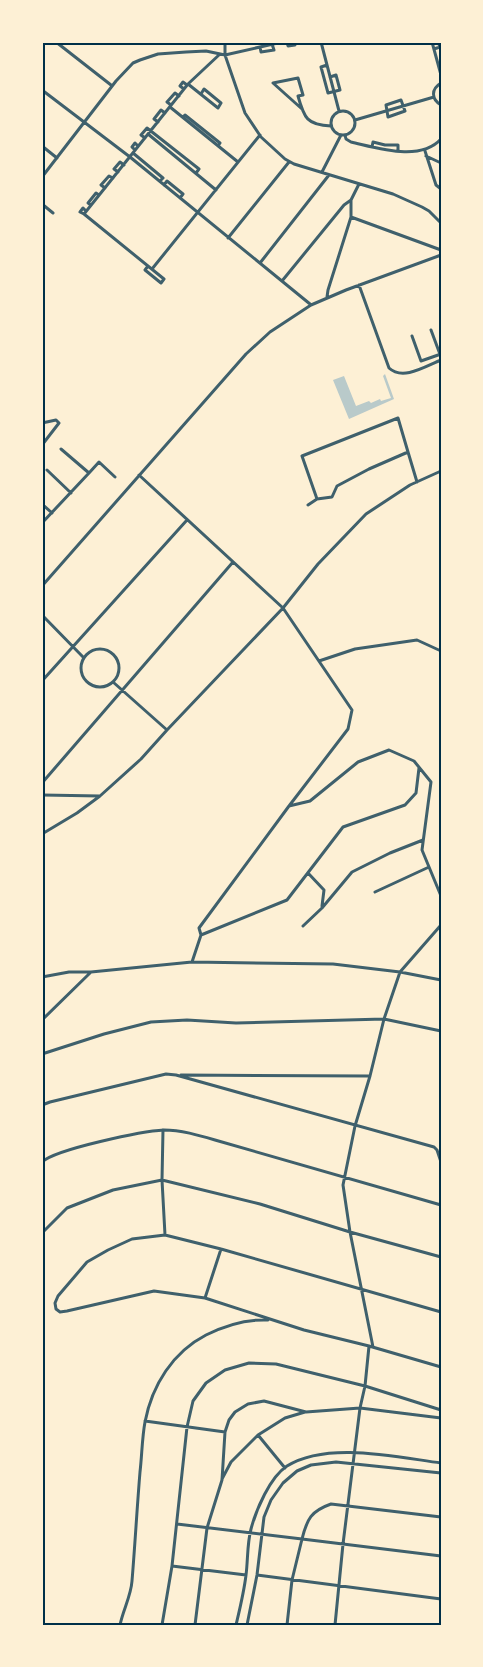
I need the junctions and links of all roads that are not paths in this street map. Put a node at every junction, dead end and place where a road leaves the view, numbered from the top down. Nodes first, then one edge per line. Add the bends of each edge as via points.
1 (56, 42) edge
2 (225, 42) edge
3 (284, 42) edge
4 (295, 42) edge
5 (321, 42) edge
6 (432, 42) edge
7 (438, 42) edge
8 (434, 49) junction
9 (222, 54) junction
10 (327, 65) junction
11 (441, 75) edge
12 (441, 83) edge
13 (188, 85) junction
14 (112, 86) junction
15 (42, 90) edge
16 (334, 91) junction
17 (201, 94) junction
18 (434, 97) junction
19 (441, 105) edge
20 (171, 106) junction
21 (302, 109) junction
22 (339, 111) junction
23 (355, 120) junction
24 (84, 122) junction
25 (331, 126) junction
26 (150, 132) junction
27 (260, 135) junction
28 (340, 135) junction
29 (345, 135) junction
30 (441, 139) edge
31 (42, 146) edge
32 (424, 150) junction
33 (134, 152) junction
34 (426, 155) junction
35 (57, 158) junction
36 (238, 162) junction
37 (289, 162) junction
38 (441, 163) edge
39 (322, 172) junction
40 (329, 175) junction
41 (42, 177) edge
42 (359, 184) junction
43 (440, 189) edge
44 (216, 190) junction
45 (351, 201) junction
46 (42, 204) edge
47 (53, 213) dead end
48 (198, 213) junction
49 (351, 217) junction
50 (441, 223) edge
51 (228, 237) junction
52 (441, 250) edge
53 (441, 255) edge
54 (260, 263) junction
55 (150, 268) junction
56 (282, 281) junction
57 (358, 285) junction
58 (327, 297) junction
59 (311, 305) junction
60 (431, 330) dead end
61 (412, 336) dead end
62 (441, 356) edge
63 (42, 423) edge
64 (42, 445) edge
65 (61, 448) dead end
66 (408, 452) junction
67 (47, 470) dead end
68 (441, 471) edge
69 (89, 473) junction
70 (139, 475) junction
71 (115, 477) dead end
72 (417, 482) junction
73 (71, 493) junction
74 (317, 499) junction
75 (42, 504) edge
76 (308, 505) dead end
77 (52, 513) junction
78 (188, 520) junction
79 (42, 523) edge
80 (233, 562) junction
81 (42, 586) edge
82 (283, 608) junction
83 (42, 615) edge
84 (72, 646) junction
85 (441, 651) edge
86 (84, 658) junction
87 (319, 661) junction
88 (42, 681) edge
89 (113, 682) junction
90 (121, 690) junction
91 (166, 730) junction
92 (419, 768) junction
93 (42, 783) edge
94 (42, 795) edge
95 (100, 796) junction
96 (289, 806) junction
97 (42, 834) edge
98 (423, 840) junction
99 (429, 867) junction
100 (308, 873) junction
101 (375, 892) dead end
102 (441, 896) edge
103 (322, 908) junction
104 (441, 925) edge
105 (303, 926) dead end
106 (201, 935) junction
107 (192, 962) junction
108 (91, 972) junction
109 (400, 972) junction
110 (42, 977) edge
111 (441, 980) edge
112 (49, 1013) junction
113 (42, 1015) edge
114 (384, 1019) junction
115 (42, 1020) edge
116 (441, 1031) edge
117 (42, 1053) edge
118 (176, 1075) junction
119 (370, 1076) junction
120 (42, 1106) edge
121 (355, 1126) junction
122 (163, 1130) junction
123 (42, 1162) edge
124 (441, 1162) edge
125 (344, 1176) junction
126 (162, 1180) junction
127 (441, 1205) edge
128 (350, 1232) junction
129 (42, 1233) edge
130 (165, 1235) junction
131 (221, 1249) junction
132 (441, 1257) edge
133 (362, 1290) junction
134 (205, 1298) junction
135 (441, 1312) edge
136 (272, 1320) junction
137 (369, 1346) junction
138 (373, 1347) junction
139 (441, 1367) edge
140 (364, 1386) junction
141 (360, 1408) junction
142 (441, 1410) edge
143 (306, 1412) junction
144 (441, 1418) edge
145 (145, 1421) junction
146 (187, 1427) junction
147 (225, 1432) junction
148 (258, 1435) junction
149 (354, 1452) junction
150 (441, 1463) edge
151 (353, 1464) junction
152 (285, 1468) junction
153 (441, 1473) edge
154 (222, 1480) junction
155 (348, 1506) junction
156 (441, 1517) edge
157 (177, 1524) junction
158 (207, 1528) junction
159 (250, 1532) junction
160 (262, 1533) junction
161 (302, 1539) junction
162 (343, 1544) junction
163 (441, 1556) edge
164 (172, 1566) junction
165 (202, 1569) junction
166 (246, 1575) junction
167 (257, 1575) junction
168 (292, 1580) junction
169 (338, 1586) junction
170 (441, 1599) edge
171 (120, 1625) edge
172 (162, 1625) edge
173 (195, 1625) edge
174 (236, 1625) edge
175 (247, 1625) edge
176 (287, 1625) edge
177 (335, 1625) edge

1 - 14 street
2 - 9 street
3 - 4 street via 288,46 296,45
3 - 9 street via 272,44 274,50 261,52 260,47
5 - 10 street
6 - 8 street
7 - 8 street via 440,47
8 - 11 street
9 - 13 street
9 - 14 street via 206,51 149,56 134,63
9 - 27 street via 245,113
10 - 16 street via 330,76 336,75 340,90
10 - 16 street via 321,66 328,93
12 - 18 street via 435,88
13 - 17 street
13 - 20 street via 183,82 179,96 175,93 168,102
14 - 24 street
15 - 24 street
16 - 22 street
17 - 17 street via 218,108 221,104 204,89
18 - 19 street
18 - 23 street
20 - 26 street via 165,113 161,110
20 - 36 street via 220,143 218,146
21 - 21 street via 298,78 273,83
21 - 25 street via 308,121
22 - 23 street via 348,111
22 - 25 street via 332,117
23 - 29 street via 353,130
24 - 33 street
24 - 35 street
25 - 28 street
26 - 33 street via 147,128 141,135 145,138
26 - 44 street via 199,170 196,173
27 - 36 street
27 - 37 street
28 - 29 street
28 - 39 street
29 - 32 street via 348,141 372,147
30 - 32 street
31 - 35 street
32 - 34 street
33 - 48 street via 163,177 159,182 164,185 167,181
33 - 55 street via 101,185 105,188 99,195 96,192 85,213
34 - 38 street
34 - 43 street
35 - 41 street
36 - 44 street
37 - 39 street
37 - 51 street
39 - 40 street
40 - 42 street
40 - 54 street
42 - 45 street
42 - 50 street via 422,207
44 - 48 street
45 - 49 street
45 - 56 street
46 - 47 street
48 - 51 street
48 - 55 street
49 - 52 street
49 - 58 street
51 - 54 street
53 - 57 street
54 - 56 street
55 - 55 street via 164,279 161,283 145,270
56 - 59 street
57 - 58 street
57 - 62 street via 391,370 405,374
58 - 59 street
59 - 70 street via 270,332 246,354
60 - 62 street
61 - 62 street via 422,361
63 - 64 street via 59,423
65 - 69 street
66 - 72 street
66 - 74 street via 337,486 332,497
66 - 74 street via 398,418 302,456
67 - 73 street
68 - 72 street
69 - 71 street via 99,462
69 - 73 street
70 - 78 street
70 - 81 street
72 - 82 street via 366,514
73 - 77 street
74 - 76 street
75 - 77 street
77 - 79 street
78 - 80 street
78 - 84 street
80 - 82 street
80 - 90 street
82 - 87 street
82 - 91 street
83 - 84 street
84 - 86 street
84 - 88 street
85 - 87 street via 417,640 355,649
86 - 89 street via 81,670 86,681 96,687
86 - 89 street via 94,650 112,654 119,671
87 - 96 street via 352,710 348,729
89 - 90 street
90 - 91 street
90 - 93 street
91 - 95 street
92 - 96 street via 414,761 389,750 358,762 310,801
92 - 98 street via 430,782
92 - 100 street via 416,793 405,805 343,827
94 - 95 street
95 - 97 street
96 - 106 street via 199,928
98 - 99 street via 422,850
98 - 103 street via 352,872
99 - 101 street
99 - 102 street
100 - 103 street via 324,890
100 - 106 street via 287,900
103 - 105 street
104 - 109 street
106 - 107 street
107 - 108 street
107 - 109 street via 333,964
108 - 110 street
108 - 112 street
109 - 111 street
109 - 114 street
112 - 113 street
112 - 115 street
114 - 116 street
114 - 117 street via 151,1022
114 - 119 street
118 - 119 street
118 - 120 street via 166,1074
118 - 121 street
119 - 121 street
121 - 124 street via 434,1147
121 - 125 street
122 - 123 street via 70,1150
122 - 125 street via 196,1134
122 - 126 street
125 - 127 street
125 - 128 street
126 - 128 street
126 - 129 street via 113,1190 67,1208
126 - 130 street
128 - 132 street
128 - 133 street
130 - 131 street
130 - 134 street via 132,1239 87,1262 58,1296 56,1309 67,1311 154,1291
131 - 133 street
131 - 134 street
133 - 135 street
133 - 138 street
134 - 136 street
136 - 137 street
136 - 145 street via 219,1328 182,1352 161,1378
137 - 138 street
137 - 140 street
138 - 139 street
140 - 141 street
140 - 142 street
140 - 146 street via 276,1364 249,1363 225,1370 206,1383 194,1401
141 - 143 street
141 - 144 street
141 - 149 street
143 - 147 street via 264,1401 248,1404 235,1412
143 - 148 street via 285,1418
145 - 146 street
145 - 171 street via 132,1585
146 - 147 street
146 - 157 street
147 - 154 street
148 - 152 street
148 - 154 street via 231,1462
149 - 150 street
149 - 151 street
149 - 152 street via 303,1458
151 - 153 street
151 - 155 street
151 - 160 street via 311,1465 297,1471 271,1500
152 - 159 street via 256,1509
154 - 158 street
155 - 156 street
155 - 161 street via 331,1504 313,1512
155 - 162 street
157 - 158 street
157 - 164 street
158 - 159 street
158 - 165 street
159 - 160 street
159 - 166 street
160 - 161 street
160 - 167 street
161 - 162 street
161 - 168 street
162 - 163 street
162 - 169 street
164 - 165 street
164 - 172 street
165 - 166 street
165 - 173 street
166 - 174 street
167 - 168 street
167 - 175 street
168 - 169 street
168 - 176 street
169 - 170 street
169 - 177 street

